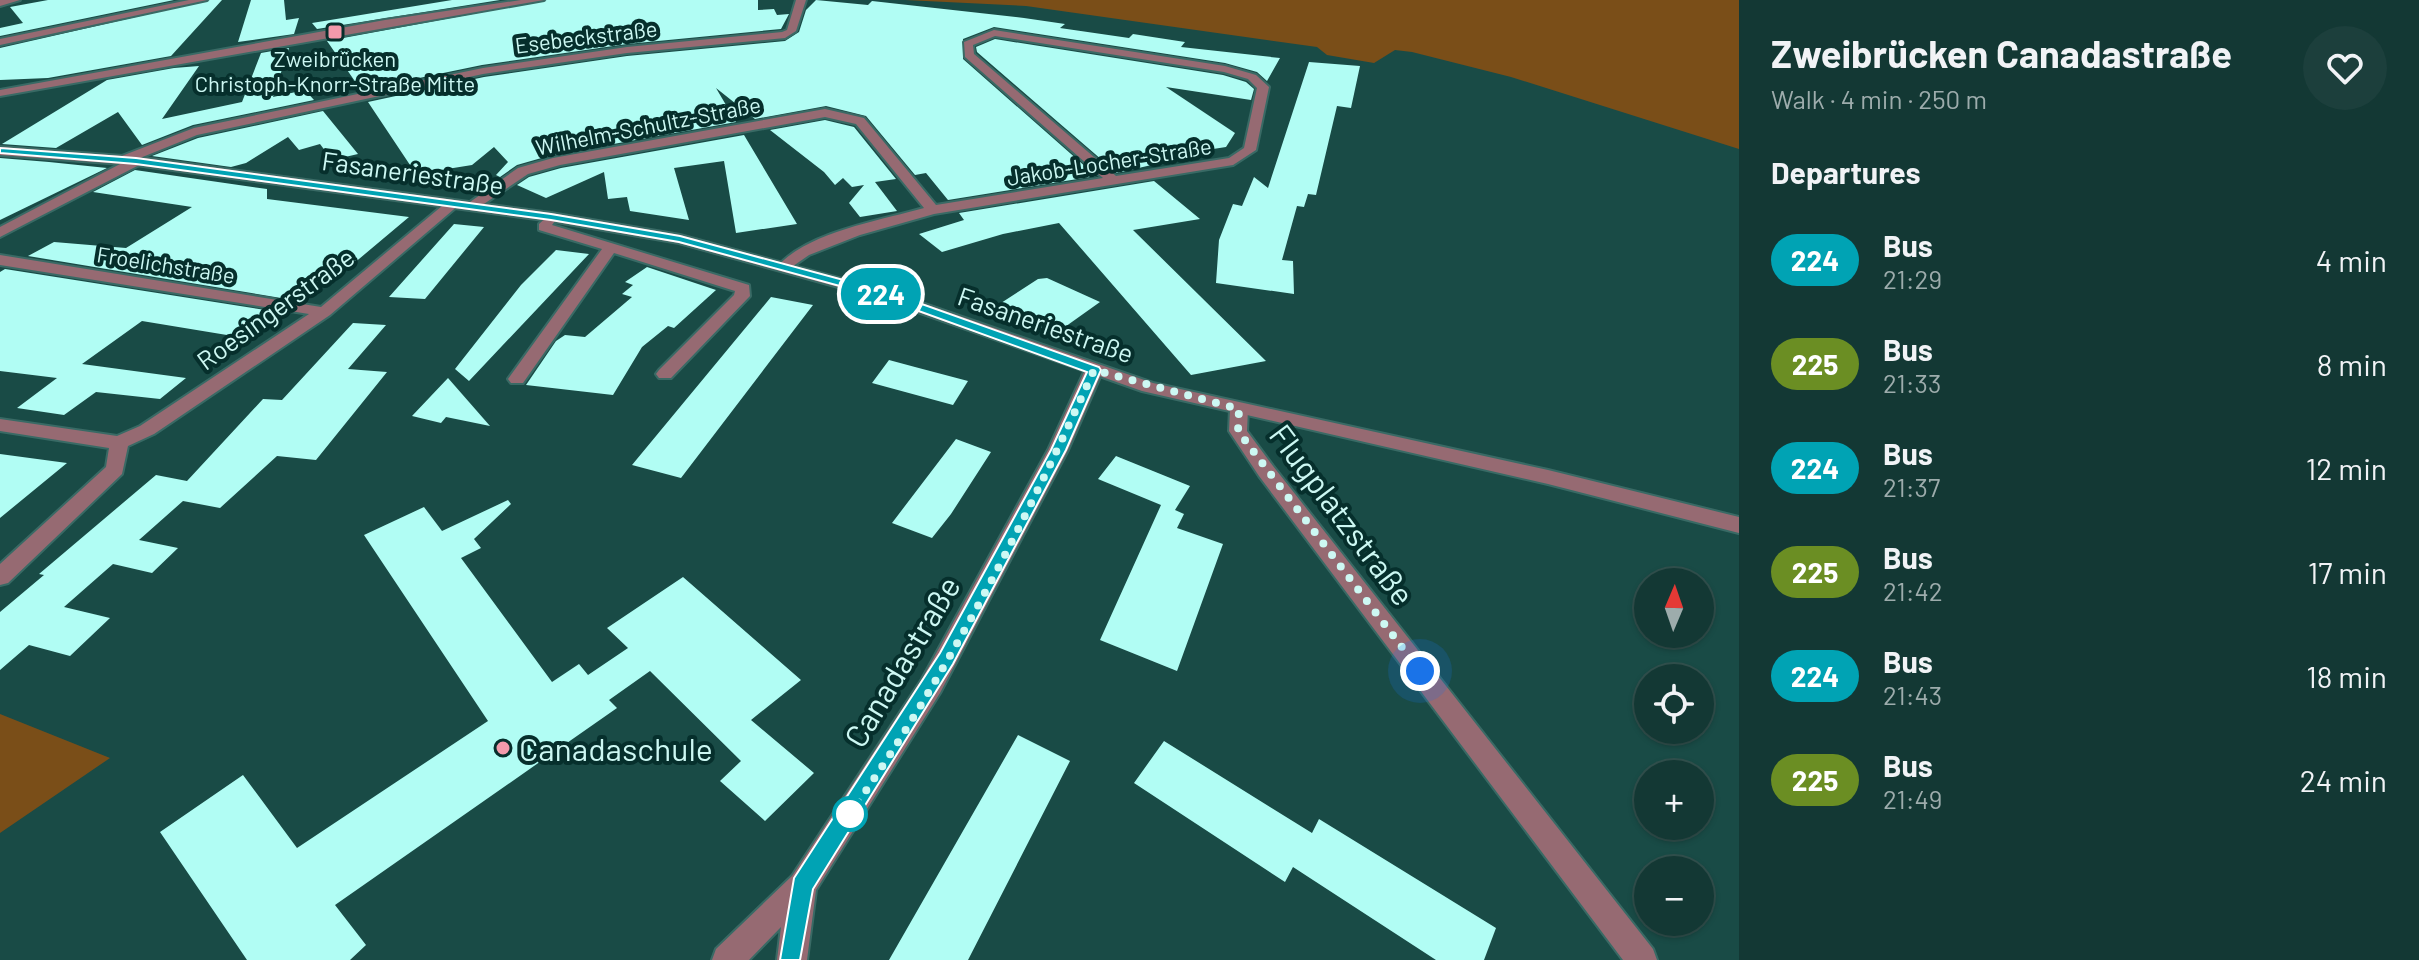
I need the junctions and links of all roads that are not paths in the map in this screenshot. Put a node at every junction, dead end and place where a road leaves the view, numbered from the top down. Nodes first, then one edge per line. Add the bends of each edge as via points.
1 (15, 0) edge
2 (202, 0) edge
3 (539, 0) edge
4 (801, 0) edge
5 (0, 3) edge
6 (0, 42) edge
7 (0, 93) edge
8 (0, 151) edge
9 (130, 161) junction
10 (1113, 180) junction
11 (462, 206) junction
12 (933, 210) junction
13 (551, 217) junction
14 (0, 233) edge
15 (612, 246) junction
16 (0, 260) edge
17 (786, 266) junction
18 (324, 312) junction
19 (1094, 370) junction
20 (665, 374) dead end
21 (517, 379) dead end
22 (1239, 409) junction
23 (0, 425) edge
24 (119, 443) junction
25 (1739, 525) edge
26 (0, 577) edge
27 (802, 886) junction
28 (727, 960) edge
29 (792, 960) edge
30 (1642, 960) edge

1 - 5 street
2 - 6 street
3 - 7 street
4 - 9 street, Esebeckstraße via 785,35 483,71 194,132
8 - 9 street, Fasaneriestraße
9 - 11 street, Fasaneriestraße
9 - 14 street
10 - 10 street, Jakob-Locher-Straße via 1242,157 1250,150 1263,87 1252,77 1225,69 994,33 968,44 969,55
10 - 12 street, Jakob-Locher-Straße
11 - 12 street, Wilhelm-Schultz-Straße via 523,171 558,161 812,114 843,114 860,121
11 - 13 street, Fasaneriestraße
11 - 18 street, Roesingerstraße
12 - 17 street, Jakob-Locher-Straße via 843,237 804,252
13 - 15 street via 544,227
13 - 17 street, Fasaneriestraße via 680,239
15 - 20 street via 743,288 742,296
15 - 21 street
16 - 18 street, Froelichstraße
17 - 19 street, Fasaneriestraße
18 - 24 street, Roesingerstraße via 182,409
19 - 22 street, Fasaneriestraße
19 - 27 street, Canadastraße via 1058,450 946,659
22 - 25 street, Fasaneriestraße via 1503,466
22 - 30 street, Flugplatzstraße via 1238,431 1266,471
23 - 24 street
24 - 26 street via 115,469
27 - 28 street, Canadastraße
27 - 29 street

